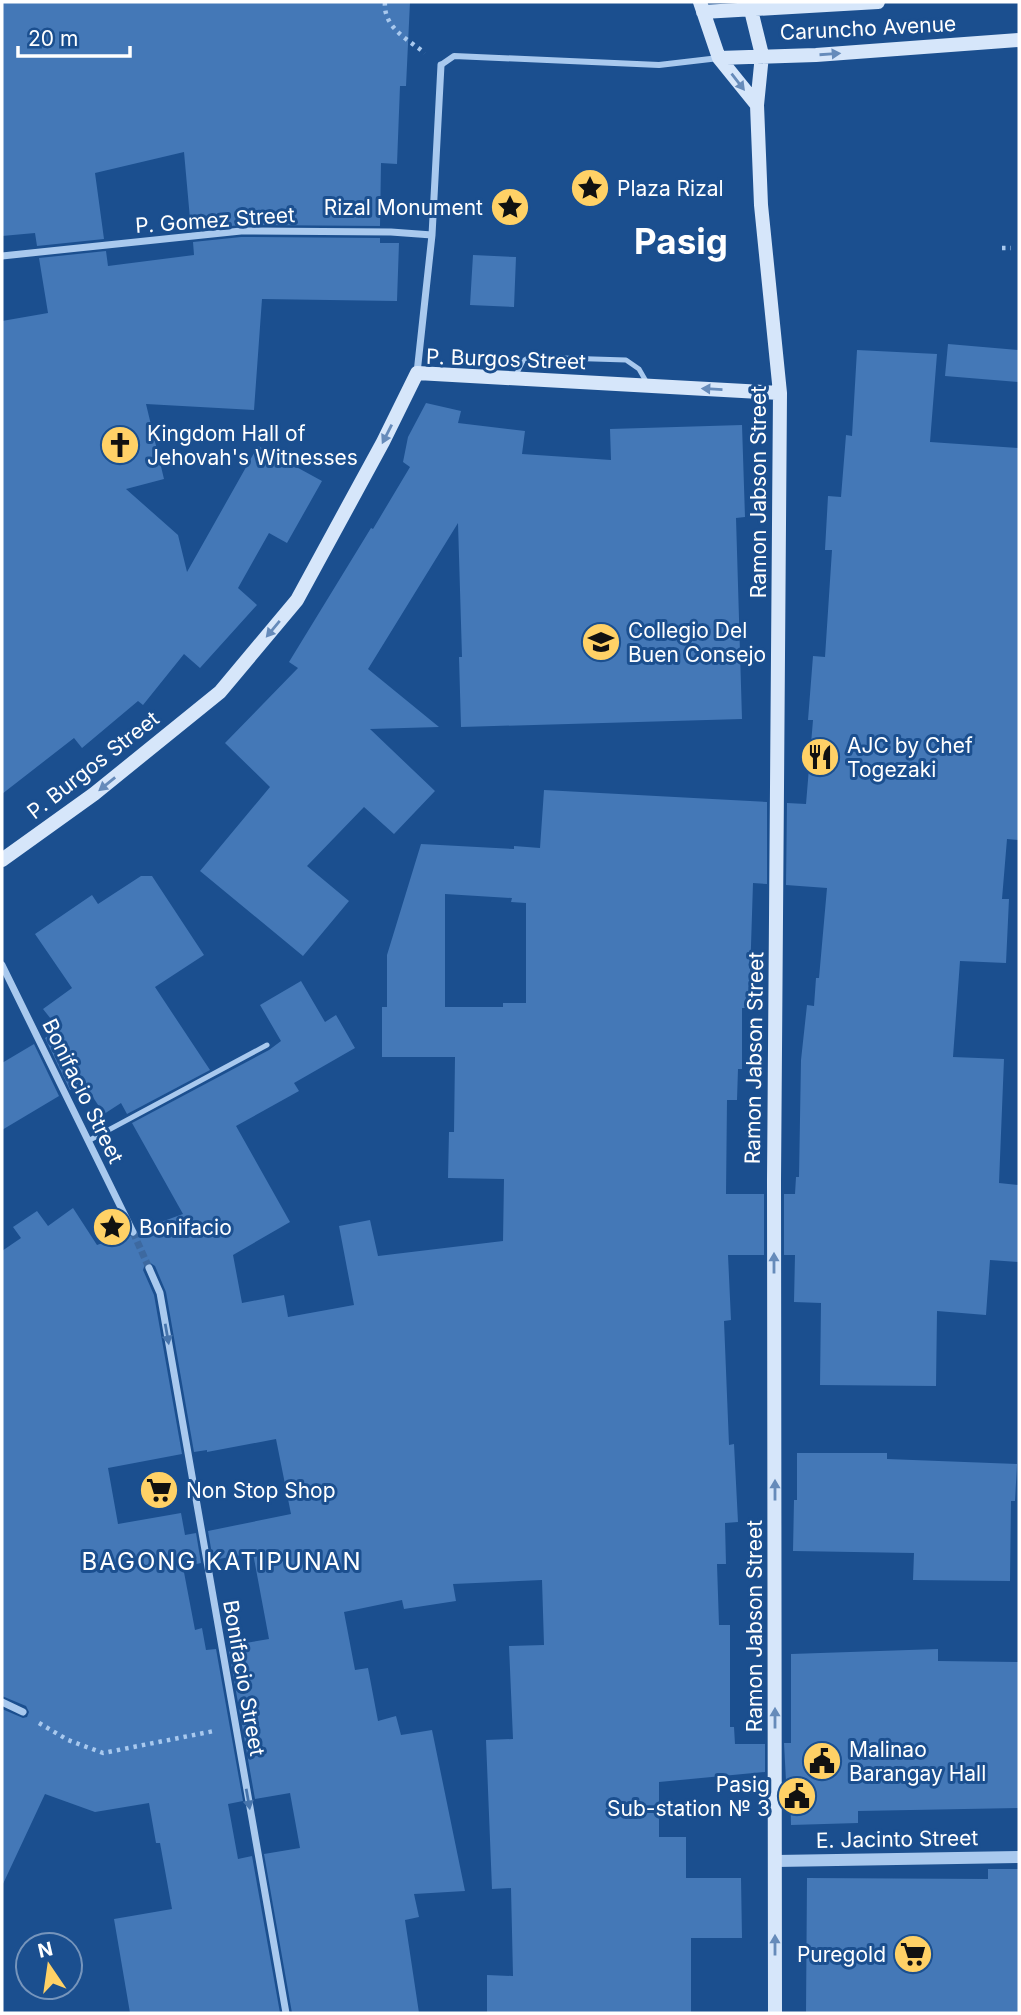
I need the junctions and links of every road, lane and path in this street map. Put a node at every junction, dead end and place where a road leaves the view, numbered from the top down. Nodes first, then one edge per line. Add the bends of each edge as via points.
1 (385, 2) edge
2 (878, 2) edge
3 (750, 5) edge
4 (701, 7) edge
5 (1019, 40) edge
6 (762, 55) junction
7 (719, 58) junction
8 (441, 65) junction
9 (757, 105) junction
10 (432, 234) junction
11 (1002, 248) dead end
12 (1011, 248) dead end
13 (2, 256) edge
14 (417, 373) junction
15 (514, 379) junction
16 (648, 386) junction
17 (780, 393) junction
18 (2, 859) edge
19 (2, 965) edge
20 (267, 1045) dead end
21 (88, 1141) junction
22 (132, 1232) tunnel mouth
23 (149, 1268) tunnel mouth
24 (2, 1702) edge
25 (23, 1712) joint
26 (235, 1726) junction
27 (1019, 1857) edge
28 (776, 1861) junction
29 (286, 2013) edge
30 (775, 2013) edge

1 - 8 path via 391,27
2 - 3 main road, Caruncho Avenue
3 - 4 main road, Caruncho Avenue
3 - 6 main road, Ramon Jabson Street
4 - 7 main road
6 -> 5 main road, Caruncho Avenue
6 - 7 main road, Caruncho Avenue
6 - 9 main road, Ramon Jabson Street
7 - 8 street via 659,65 454,56
7 -> 9 main road
8 - 10 street
9 - 17 main road, Ramon Jabson Street via 761,205
10 - 13 street, P. Gomez Street via 241,231
10 - 14 street
11 - 12 path
14 - 15 main road, P. Burgos Street
14 -> 18 main road, P. Burgos Street via 298,600 220,692 94,794
15 - 16 main road, P. Burgos Street
15 - 16 lane via 530,357 626,360 639,369
17 -> 16 main road, P. Burgos Street
28 -> 17 main road, Ramon Jabson Street via 774,1167
19 - 21 street, Bonifacio Street
20 - 21 lane
21 - 22 street, Bonifacio Street
23 -> 26 street, Bonifacio Street via 160,1293
24 - 25 street
25 - 26 path via 68,1740 103,1753
26 -> 29 street, Bonifacio Street
27 - 28 street, E. Jacinto Street
30 -> 28 main road, Ramon Jabson Street

